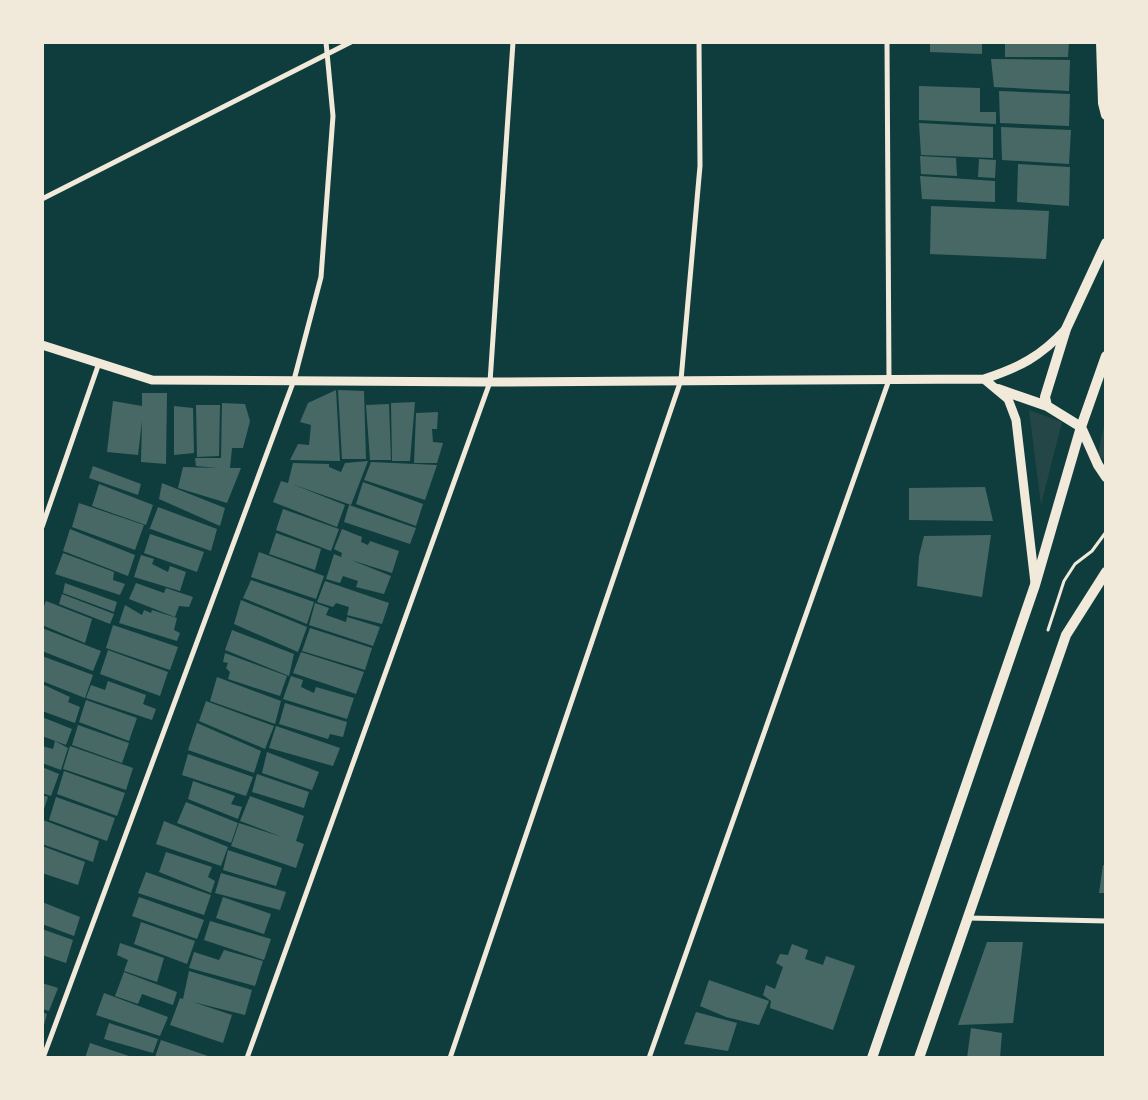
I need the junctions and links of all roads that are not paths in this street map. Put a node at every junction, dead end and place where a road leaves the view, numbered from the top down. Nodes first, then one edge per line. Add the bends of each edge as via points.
1 (326, 42) edge
2 (351, 42) edge
3 (513, 42) edge
4 (699, 42) edge
5 (886, 42) edge
6 (1101, 42) edge
7 (328, 54) junction
8 (1106, 115) edge
9 (42, 199) edge
10 (1106, 243) edge
11 (1066, 329) junction
12 (42, 345) edge
13 (1106, 356) edge
14 (99, 363) junction
15 (294, 380) junction
16 (681, 380) junction
17 (889, 380) junction
18 (984, 380) junction
19 (490, 382) junction
20 (998, 389) junction
21 (1047, 406) junction
22 (1082, 427) junction
23 (1106, 477) edge
24 (42, 527) edge
25 (1106, 572) edge
26 (1036, 585) junction
27 (967, 918) junction
28 (1106, 921) edge
29 (43, 1058) edge
30 (247, 1058) edge
31 (450, 1058) edge
32 (649, 1058) edge
33 (872, 1058) edge
34 (919, 1058) edge

1 - 7 street
2 - 7 street
3 - 19 street
4 - 16 street via 700,166
5 - 17 street
6 - 8 main road
7 - 9 street
7 - 15 street via 333,116 321,277
10 - 11 main road
11 - 18 street via 1052,344 1018,368
11 - 21 main road via 1045,397
12 - 14 street
13 - 22 main road
14 - 15 street via 152,380
14 - 24 street
15 - 19 street
15 - 29 street
16 - 17 street
16 - 19 street
16 - 31 street
17 - 18 street
17 - 32 street
18 - 20 street
19 - 30 street
20 - 21 main road
20 - 26 street via 1008,399 1016,420
21 - 22 main road
22 - 23 main road
22 - 26 main road
25 - 27 main road via 1066,635
26 - 33 main road
27 - 28 street
27 - 34 main road

